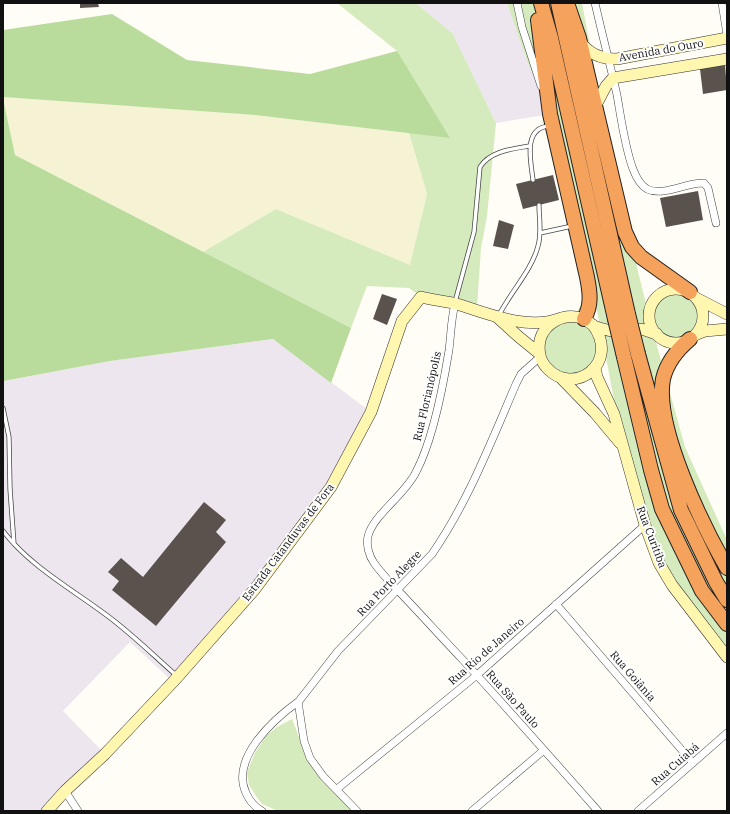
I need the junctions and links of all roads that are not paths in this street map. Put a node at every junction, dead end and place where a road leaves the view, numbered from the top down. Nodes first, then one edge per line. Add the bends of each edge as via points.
1 (517, 3) edge
2 (535, 3) edge
3 (541, 3) edge
4 (558, 3) edge
5 (567, 3) edge
6 (595, 3) edge
7 (722, 3) edge
8 (727, 36) edge
9 (579, 38) junction
10 (609, 59) junction
11 (727, 59) edge
12 (613, 78) junction
13 (595, 108) junction
14 (552, 120) junction
15 (529, 146) junction
16 (533, 180) dead end
17 (539, 205) dead end
18 (716, 223) dead end
19 (576, 225) junction
20 (540, 234) junction
21 (693, 295) junction
22 (455, 304) junction
23 (651, 305) junction
24 (727, 314) edge
25 (498, 318) junction
26 (561, 318) junction
27 (588, 322) junction
28 (617, 325) junction
29 (640, 328) junction
30 (727, 329) edge
31 (656, 334) junction
32 (692, 337) junction
33 (540, 355) junction
34 (602, 355) junction
35 (594, 368) junction
36 (561, 378) junction
37 (3, 408) edge
38 (623, 447) junction
39 (645, 525) junction
40 (3, 531) edge
41 (14, 545) junction
42 (367, 546) joint
43 (727, 568) edge
44 (398, 590) junction
45 (727, 600) edge
46 (556, 604) junction
47 (727, 624) edge
48 (727, 657) edge
49 (477, 675) junction
50 (178, 677) junction
51 (299, 701) junction
52 (727, 733) edge
53 (544, 750) junction
54 (693, 763) junction
55 (337, 789) junction
56 (64, 790) junction
57 (47, 811) edge
58 (78, 811) edge
59 (262, 811) edge
60 (357, 811) edge
61 (472, 811) edge
62 (598, 811) edge
63 (638, 811) edge

1 - 14 street via 522,27
2 - 14 highway
3 - 28 highway
4 - 45 highway, bridge via 628,314 681,510
5 - 9 highway
6 - 10 street
7 - 8 street
8 - 10 street, Avenida do Ouro
9 - 10 street, Avenida do Ouro via 589,51 600,58
9 - 13 highway
10 - 12 street
11 - 12 street, Avenida do Ouro
12 - 13 street, Avenida do Ouro
12 - 18 street via 633,169 641,184 649,190 665,191 696,183 704,184 708,188
13 - 21 highway via 625,232 632,247 641,257
14 - 15 lane via 539,129
14 - 19 highway
15 - 16 lane
15 - 22 lane via 506,150 484,160 480,167 474,232
17 - 20 lane
19 - 20 lane
19 - 27 highway via 590,294
20 - 25 lane via 528,270
21 - 23 street via 682,290 667,290
21 - 24 street
21 - 32 street via 700,303 703,314 700,326
22 - 25 street, Estrada Catanduvas de Fora
22 - 42 street, Rua Florianópolis via 437,411 426,447 406,489 372,528
22 - 50 street, Estrada Catanduvas de Fora via 420,297 402,320 371,412 330,487 255,589
23 - 29 street
23 - 31 street via 649,317
25 - 26 street via 543,323
25 - 33 street
26 - 27 street via 568,316
26 - 33 street via 545,330 540,339
27 - 28 street
27 - 34 street via 599,334
28 - 29 street
28 - 34 street
28 - 47 highway, bridge via 662,509 702,591
29 - 31 street
30 - 32 street via 705,331
31 - 32 street via 672,342 681,342
32 - 43 highway via 677,351 667,367 662,389 662,404 672,443 694,502
33 - 36 street via 546,367
33 - 44 street, Rua Porto Alegre via 521,374 476,478 444,537 432,554
34 - 35 street
35 - 36 street via 579,378
35 - 38 street, Rua Curitiba via 614,414
36 - 38 street
37 - 41 lane via 9,437
38 - 39 street, Rua Curitiba
39 - 46 street, Rua Rio de Janeiro
39 - 48 street, Rua Curitiba via 659,563 672,585
40 - 41 lane
41 - 50 lane via 107,615
42 - 44 street, Rua São Paulo via 373,562
44 - 49 street, Rua São Paulo
44 - 51 street, Rua Porto Alegre via 338,651
46 - 49 street, Rua Rio de Janeiro
46 - 54 street, Rua Goiânia
49 - 53 street, Rua São Paulo
49 - 55 street, Rua Rio de Janeiro
50 - 56 street, Estrada Catanduvas de Fora via 105,754
51 - 55 street via 306,751 315,766
51 - 59 street, Rua Porto Alegre via 272,724 251,748 246,759 242,773 243,787 249,800
52 - 54 street, Rua Cuiabá
53 - 61 street
53 - 62 street, Rua São Paulo
54 - 63 street, Rua Cuiabá
55 - 60 street
56 - 57 street, Estrada Catanduvas de Fora
56 - 58 street

